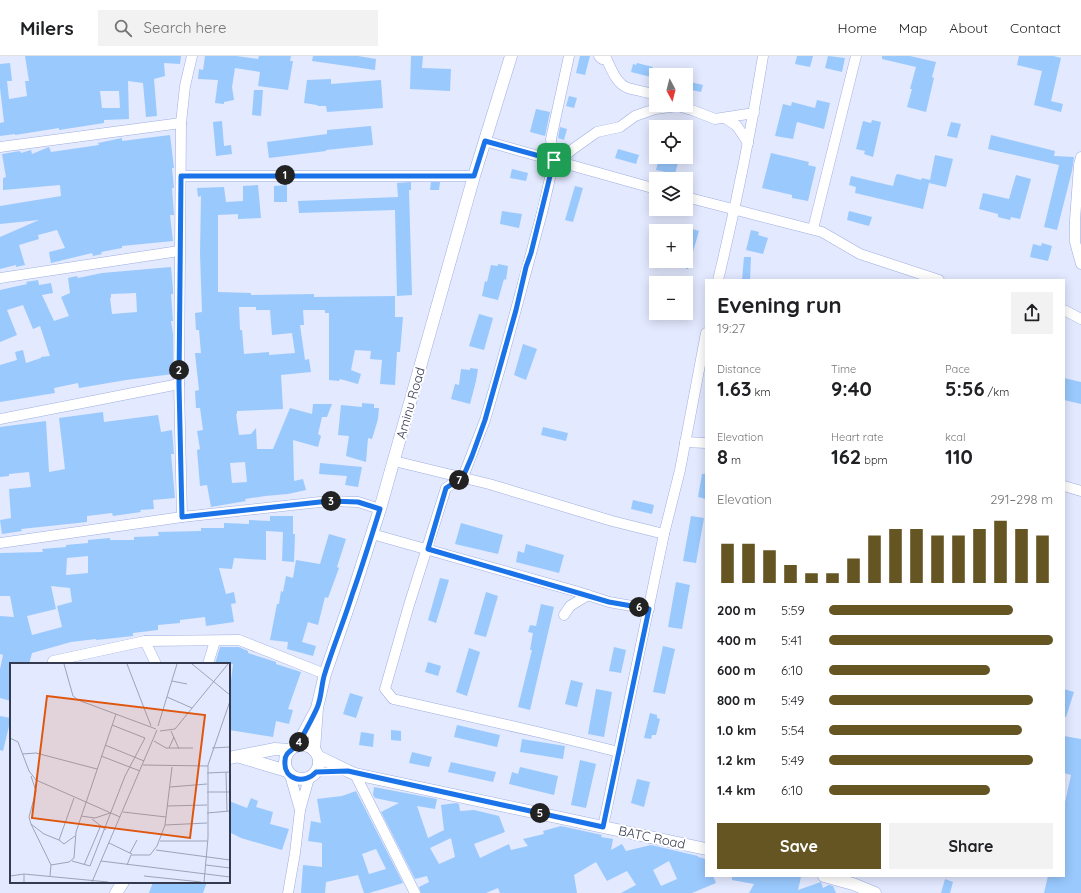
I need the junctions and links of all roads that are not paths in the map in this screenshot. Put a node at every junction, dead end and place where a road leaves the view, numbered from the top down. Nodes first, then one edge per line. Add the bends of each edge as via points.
1 (192, 56) edge
2 (511, 56) edge
3 (569, 56) edge
4 (763, 56) edge
5 (856, 56) edge
6 (608, 59) edge
7 (649, 93) edge
8 (693, 110) edge
9 (649, 111) edge
10 (754, 113) junction
11 (725, 118) junction
12 (181, 123) junction
13 (485, 141) junction
14 (748, 142) junction
15 (0, 147) edge
16 (1081, 157) edge
17 (556, 161) junction
18 (181, 176) junction
19 (474, 176) junction
20 (649, 187) edge
21 (693, 199) edge
22 (735, 209) junction
23 (813, 229) junction
24 (180, 251) junction
25 (1081, 264) edge
26 (0, 278) edge
27 (718, 279) edge
28 (936, 279) edge
29 (1065, 311) edge
30 (1081, 319) edge
31 (705, 338) edge
32 (179, 384) junction
33 (0, 419) edge
34 (685, 442) junction
35 (705, 443) edge
36 (394, 460) junction
37 (463, 477) junction
38 (1065, 486) edge
39 (1081, 490) edge
40 (380, 509) junction
41 (182, 517) junction
42 (372, 534) junction
43 (664, 534) junction
44 (0, 543) edge
45 (428, 549) junction
46 (588, 595) junction
47 (649, 609) junction
48 (564, 615) dead end
49 (145, 641) junction
50 (215, 641) junction
51 (53, 661) dead end
52 (156, 663) edge
53 (208, 663) edge
54 (325, 674) junction
55 (318, 708) junction
56 (293, 748) junction
57 (619, 752) junction
58 (316, 753) junction
59 (234, 757) edge
60 (352, 772) junction
61 (289, 773) junction
62 (313, 775) junction
63 (300, 810) junction
64 (603, 827) junction
65 (705, 849) edge
66 (828, 877) edge
67 (122, 883) edge
68 (116, 893) edge
69 (288, 893) edge
70 (415, 893) edge
71 (875, 893) edge

1 - 12 street
2 - 13 street, Aminu Road
3 - 17 street via 551,139
4 - 10 street
5 - 23 street
6 - 7 street via 616,79 626,87
8 - 11 street via 715,119
9 - 17 street via 635,116 620,127 597,132
10 - 11 street
10 - 14 street
11 - 14 street via 737,126
12 - 15 street
12 - 18 street
13 - 17 street
13 - 19 street, Aminu Road
14 - 22 street
16 - 25 street via 1075,242
17 - 20 street
17 - 37 street via 485,420
18 - 19 street
18 - 24 street
19 - 36 street, Aminu Road
21 - 22 street
22 - 23 street
22 - 27 street
23 - 28 street via 860,254
24 - 26 street
24 - 32 street
29 - 30 street
31 - 34 street
32 - 33 street
32 - 41 street
34 - 35 street
34 - 43 street
36 - 37 street
36 - 40 street, Aminu Road
37 - 43 street via 612,522
37 - 45 street via 446,488
38 - 39 street
40 - 41 street via 358,502 329,501
40 - 42 street, Aminu Road
41 - 44 street
42 - 45 street
42 - 54 street, Aminu Road
43 - 47 street
45 - 46 street
45 - 57 street via 385,689 388,695 393,699
46 - 47 street via 609,602
46 - 48 street via 570,606
47 - 57 street
49 - 50 street
49 - 51 street
49 - 52 street
50 - 53 street
50 - 54 street via 239,640
54 - 55 street, Aminu Road
55 - 56 street
55 - 58 street, Aminu Road
56 - 58 street via 309,746
56 - 59 street
56 - 61 street via 285,760
57 - 64 street
58 - 60 street, BATC Road
58 - 62 street via 319,767
59 - 61 street
60 - 62 street
60 - 64 street, BATC Road
60 - 70 street
61 - 62 street via 299,779
61 - 63 street
62 - 63 street
63 - 69 street
64 - 65 street, BATC Road
66 - 71 street
67 - 68 street

